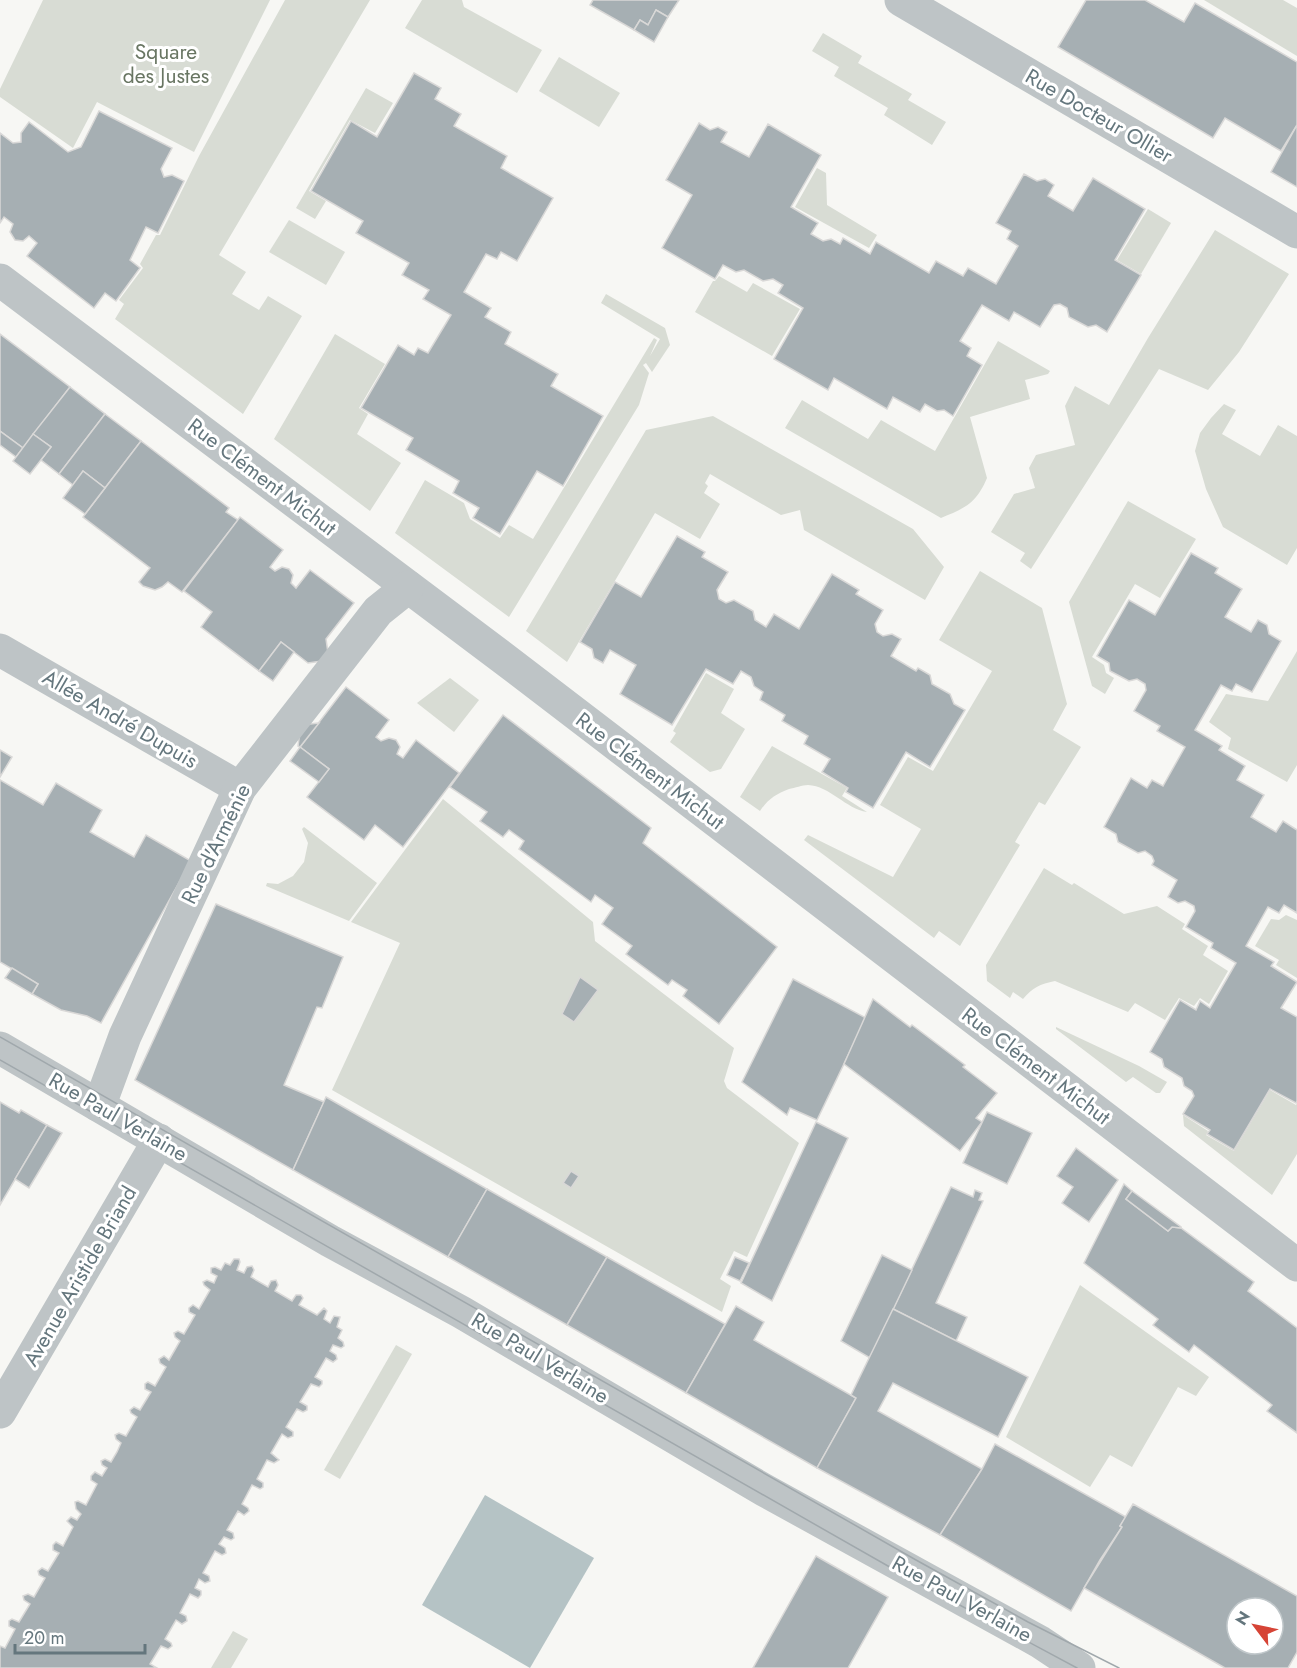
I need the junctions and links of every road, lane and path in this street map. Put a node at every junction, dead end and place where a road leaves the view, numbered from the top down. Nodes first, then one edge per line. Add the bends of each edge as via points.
1 (901, 0) edge
2 (1297, 232) edge
3 (0, 280) edge
4 (408, 587) junction
5 (0, 650) edge
6 (240, 788) junction
7 (0, 1048) edge
8 (98, 1105) junction
9 (159, 1140) junction
10 (1297, 1265) edge
11 (0, 1412) edge
12 (1079, 1668) edge

1 - 2 street, Rue Docteur Ollier
3 - 4 street, Rue Clément Michut
4 - 6 street, Rue d'Arménie via 378,611
4 - 10 street, Rue Clément Michut
5 - 6 street, Allée André Dupuis
6 - 8 street, Rue d'Arménie via 125,1036
7 - 8 street, Rue Paul Verlaine
8 - 9 street, Rue Paul Verlaine
9 - 11 street, Avenue Aristide Briand
9 - 12 street, Rue Paul Verlaine via 764,1490 1040,1642

